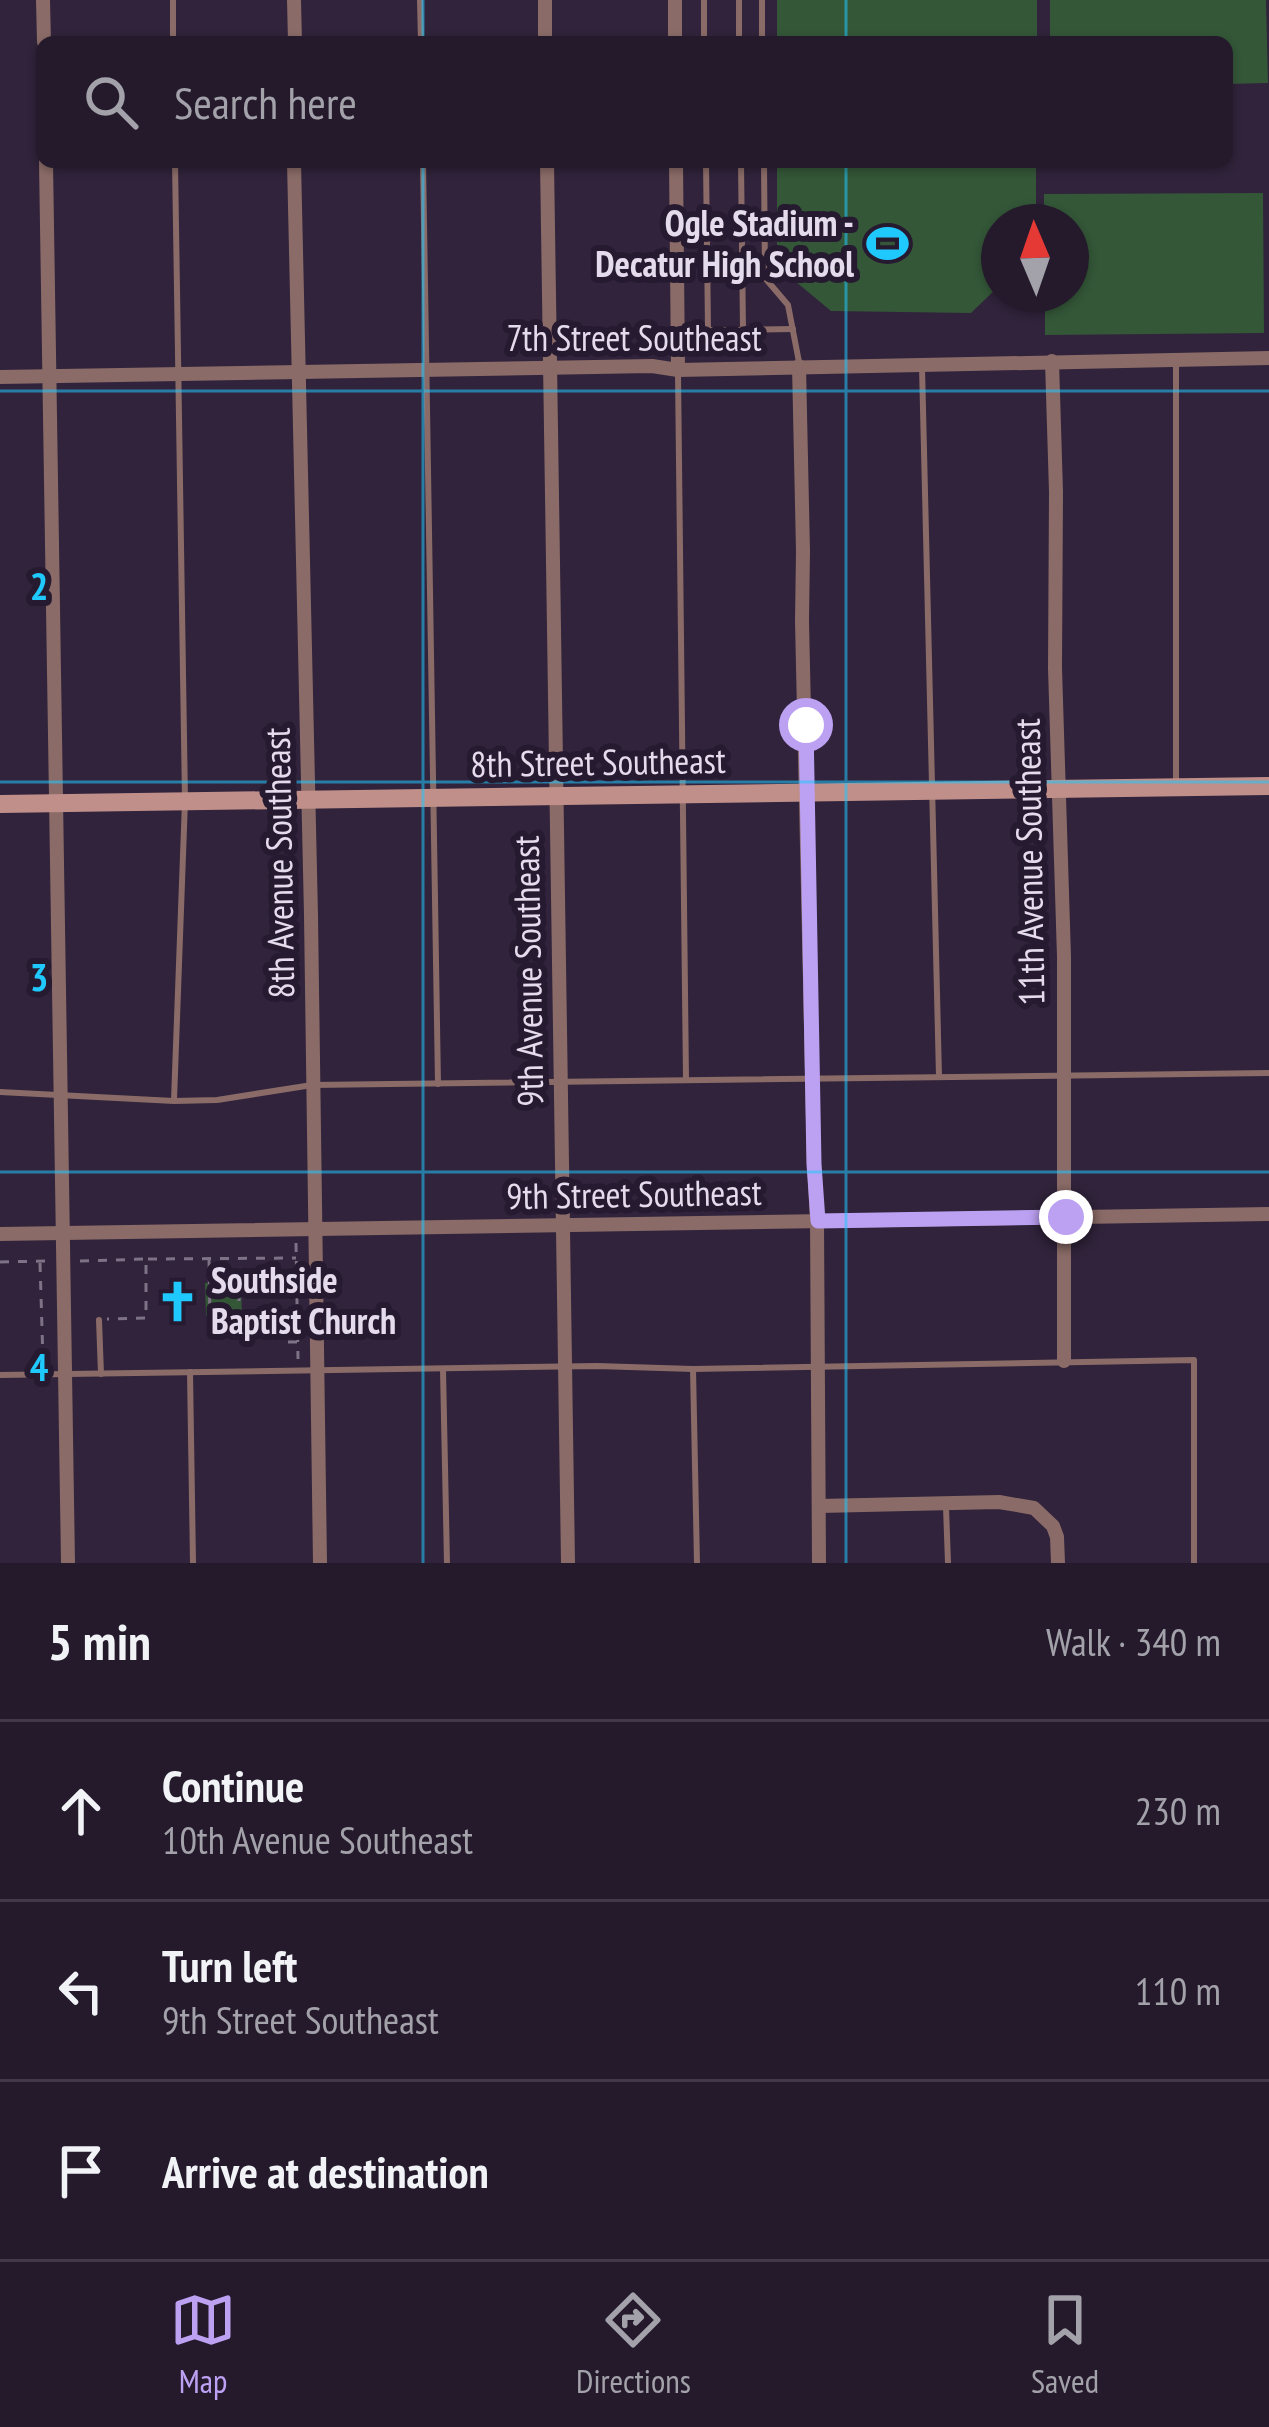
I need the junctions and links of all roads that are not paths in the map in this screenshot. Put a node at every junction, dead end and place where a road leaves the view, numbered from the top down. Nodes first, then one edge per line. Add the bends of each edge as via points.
1 (43, 0) edge
2 (172, 0) edge
3 (294, 0) edge
4 (420, 0) edge
5 (544, 0) edge
6 (675, 0) edge
7 (704, 0) edge
8 (739, 0) edge
9 (761, 0) edge
10 (44, 36) edge
11 (173, 36) edge
12 (295, 36) edge
13 (421, 36) edge
14 (545, 36) edge
15 (675, 36) edge
16 (704, 36) edge
17 (739, 36) edge
18 (762, 36) edge
19 (46, 168) edge
20 (175, 168) edge
21 (294, 168) edge
22 (423, 168) edge
23 (547, 168) edge
24 (676, 168) edge
25 (706, 168) edge
26 (741, 168) edge
27 (764, 168) edge
28 (793, 328) junction
29 (743, 330) junction
30 (1176, 358) junction
31 (1269, 358) edge
32 (1052, 361) junction
33 (922, 364) junction
34 (799, 366) junction
35 (550, 368) junction
36 (426, 370) junction
37 (678, 370) junction
38 (301, 373) junction
39 (178, 374) junction
40 (49, 375) junction
41 (0, 377) edge
42 (1269, 786) edge
43 (1176, 787) junction
44 (1058, 789) junction
45 (934, 790) junction
46 (806, 792) junction
47 (682, 794) junction
48 (555, 796) junction
49 (433, 798) junction
50 (308, 800) junction
51 (185, 801) junction
52 (55, 803) junction
53 (0, 804) edge
54 (1269, 1073) edge
55 (1063, 1076) junction
56 (940, 1077) junction
57 (813, 1079) junction
58 (686, 1081) junction
59 (560, 1082) junction
60 (438, 1084) junction
61 (312, 1085) junction
62 (0, 1092) edge
63 (59, 1094) junction
64 (174, 1101) junction
65 (1269, 1214) edge
66 (1066, 1217) junction
67 (818, 1221) junction
68 (562, 1225) junction
69 (315, 1229) junction
70 (62, 1233) junction
71 (0, 1234) edge
72 (99, 1319) road end
73 (1064, 1361) junction
74 (566, 1367) junction
75 (817, 1368) junction
76 (315, 1370) junction
77 (443, 1370) junction
78 (693, 1370) junction
79 (190, 1372) junction
80 (101, 1374) junction
81 (0, 1375) edge
82 (67, 1375) junction
83 (946, 1502) junction
84 (819, 1506) junction
85 (68, 1563) edge
86 (193, 1563) edge
87 (320, 1563) edge
88 (447, 1563) edge
89 (568, 1563) edge
90 (697, 1563) edge
91 (819, 1563) edge
92 (948, 1563) edge
93 (1058, 1563) edge
94 (1194, 1563) edge

1 - 10 street
2 - 11 lane
3 - 12 street
4 - 13 lane
5 - 14 street
6 - 15 street
7 - 16 lane
8 - 17 lane
9 - 18 lane
19 - 40 street
20 - 39 lane
21 - 38 street, 8th Avenue Southeast
22 - 36 lane
23 - 35 street, 9th Avenue Southeast
24 - 37 street
25 - 29 lane via 709,330
26 - 29 lane
27 - 28 lane via 765,278 788,305
28 - 29 lane
28 - 34 lane
30 - 31 street, 7th Street Southeast
30 - 32 street, 7th Street Southeast
30 - 43 lane
32 - 33 street, 7th Street Southeast
32 - 44 street, 11th Avenue Southeast
33 - 34 street, 7th Street Southeast
33 - 45 lane
34 - 37 street, 7th Street Southeast
34 - 46 street
35 - 36 street, 7th Street Southeast
35 - 37 street, 7th Street Southeast
35 - 48 street, 9th Avenue Southeast
36 - 38 street, 7th Street Southeast
36 - 49 lane
37 - 47 lane
38 - 39 street, 7th Street Southeast
38 - 50 street, 8th Avenue Southeast
39 - 40 street, 7th Street Southeast
39 - 51 lane
40 - 41 street, 7th Street Southeast
40 - 52 street
42 - 43 street, 8th Street Southeast
43 - 44 street, 8th Street Southeast
44 - 45 street, 8th Street Southeast
44 - 55 street, 11th Avenue Southeast
45 - 46 street, 8th Street Southeast
45 - 56 lane
46 - 47 street, 8th Street Southeast
46 - 57 street
47 - 48 street, 8th Street Southeast
47 - 58 lane
48 - 49 street, 8th Street Southeast
48 - 59 street, 9th Avenue Southeast
49 - 50 street, 8th Street Southeast
49 - 60 lane
50 - 51 street, 8th Street Southeast
50 - 61 street, 8th Avenue Southeast
51 - 52 street, 8th Street Southeast
51 - 64 lane
52 - 53 street, 8th Street Southeast
52 - 63 street
54 - 55 lane
55 - 56 lane
55 - 66 street, 11th Avenue Southeast
56 - 57 lane
57 - 58 lane
57 - 67 street
58 - 59 lane
59 - 60 lane
59 - 68 street, 9th Avenue Southeast
60 - 61 lane
61 - 64 lane
61 - 69 street, 8th Avenue Southeast
62 - 63 lane
63 - 64 lane
63 - 70 street
65 - 66 street, 9th Street Southeast
66 - 67 street, 9th Street Southeast
66 - 73 street, 11th Avenue Southeast
67 - 68 street, 9th Street Southeast
67 - 75 street
68 - 69 street, 9th Street Southeast
68 - 74 street, 9th Avenue Southeast
69 - 70 street, 9th Street Southeast
69 - 76 street, 8th Avenue Southeast
70 - 71 street, 9th Street Southeast
70 - 82 street
72 - 80 lane
73 - 75 lane
73 - 94 lane via 1194,1360
74 - 77 lane
74 - 78 lane
74 - 89 street, 9th Avenue Southeast
75 - 78 lane
75 - 84 street
76 - 77 lane
76 - 79 lane
76 - 87 street, 8th Avenue Southeast
77 - 88 lane
78 - 90 lane
79 - 80 lane
79 - 86 lane
80 - 82 lane
81 - 82 lane
82 - 85 street
83 - 84 street
83 - 92 lane
83 - 93 street via 1034,1508 1057,1537
84 - 91 street

